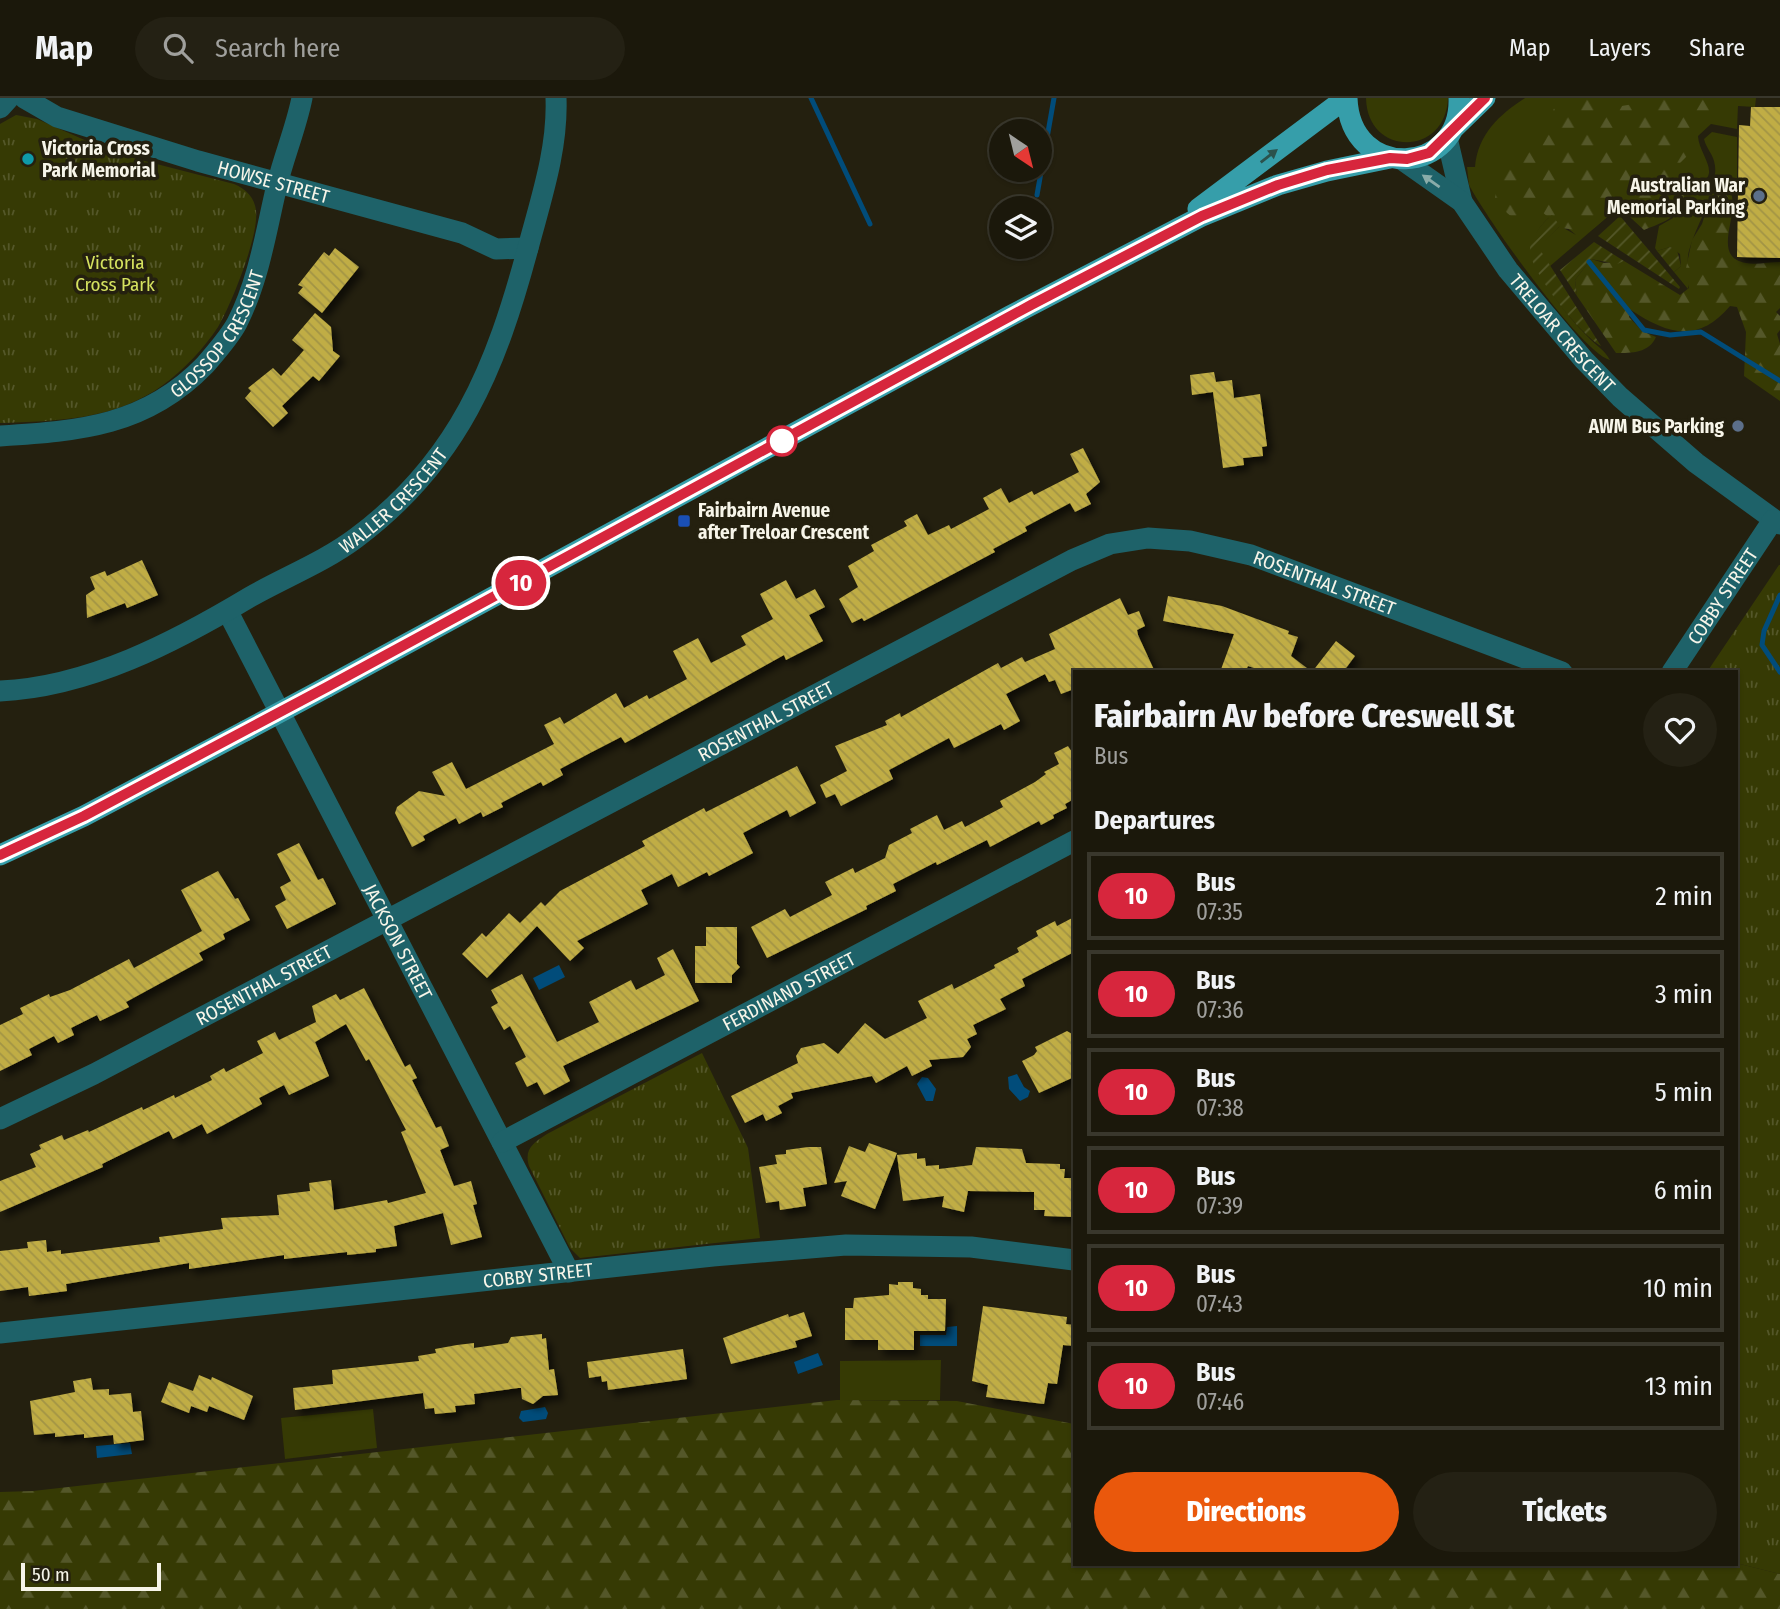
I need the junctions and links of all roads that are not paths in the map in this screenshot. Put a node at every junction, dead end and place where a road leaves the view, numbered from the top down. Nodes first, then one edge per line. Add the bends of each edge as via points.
1 (9, 98) edge
2 (24, 98) edge
3 (302, 98) edge
4 (556, 98) edge
5 (1347, 98) edge
6 (1459, 98) edge
7 (1485, 98) edge
8 (0, 108) edge
9 (1450, 134) junction
10 (1395, 159) junction
11 (278, 182) junction
12 (1462, 202) junction
13 (528, 248) junction
14 (1119, 258) junction
15 (0, 436) edge
16 (1777, 522) edge
17 (228, 612) junction
18 (1557, 670) edge
19 (1673, 670) edge
20 (0, 691) edge
21 (1073, 842) edge
22 (0, 855) edge
23 (388, 919) junction
24 (0, 1119) edge
25 (502, 1142) junction
26 (1073, 1260) edge
27 (569, 1272) junction
28 (0, 1333) edge

1 - 8 street
2 - 11 street, HOWSE STREET via 57,117
3 - 11 street, GLOSSOP CRESCENT
4 - 13 street, WALLER CRESCENT via 550,167
5 - 10 main road via 1355,134 1374,152
14 -> 5 main road via 1180,222
6 - 9 main road
7 - 9 main road
9 - 10 main road via 1429,153
9 - 12 street, TRELOAR CRESCENT
12 -> 10 street, TRELOAR CRESCENT
10 - 14 main road via 1327,170 1278,185 1202,216
11 - 13 street, HOWSE STREET via 462,233 496,249
11 - 15 street, GLOSSOP CRESCENT via 261,256 237,323 199,371 141,413 91,426
12 - 16 street, TRELOAR CRESCENT via 1508,270 1597,374 1696,463
13 - 17 street, WALLER CRESCENT via 494,362 456,433 436,458 357,538
14 - 22 main road, bridge via 245,731
16 - 19 street, COBBY STREET
17 - 20 street, WALLER CRESCENT via 140,655 73,680
17 - 23 street, JACKSON STREET
18 - 23 street, ROSENTHAL STREET via 1251,555 1190,541 1148,538 1110,544
21 - 25 street, FERDINAND STREET
23 - 24 street, ROSENTHAL STREET
23 - 25 street, JACKSON STREET
25 - 27 street, JACKSON STREET
26 - 27 street, COBBY STREET via 971,1247 846,1245
27 - 28 street, COBBY STREET

